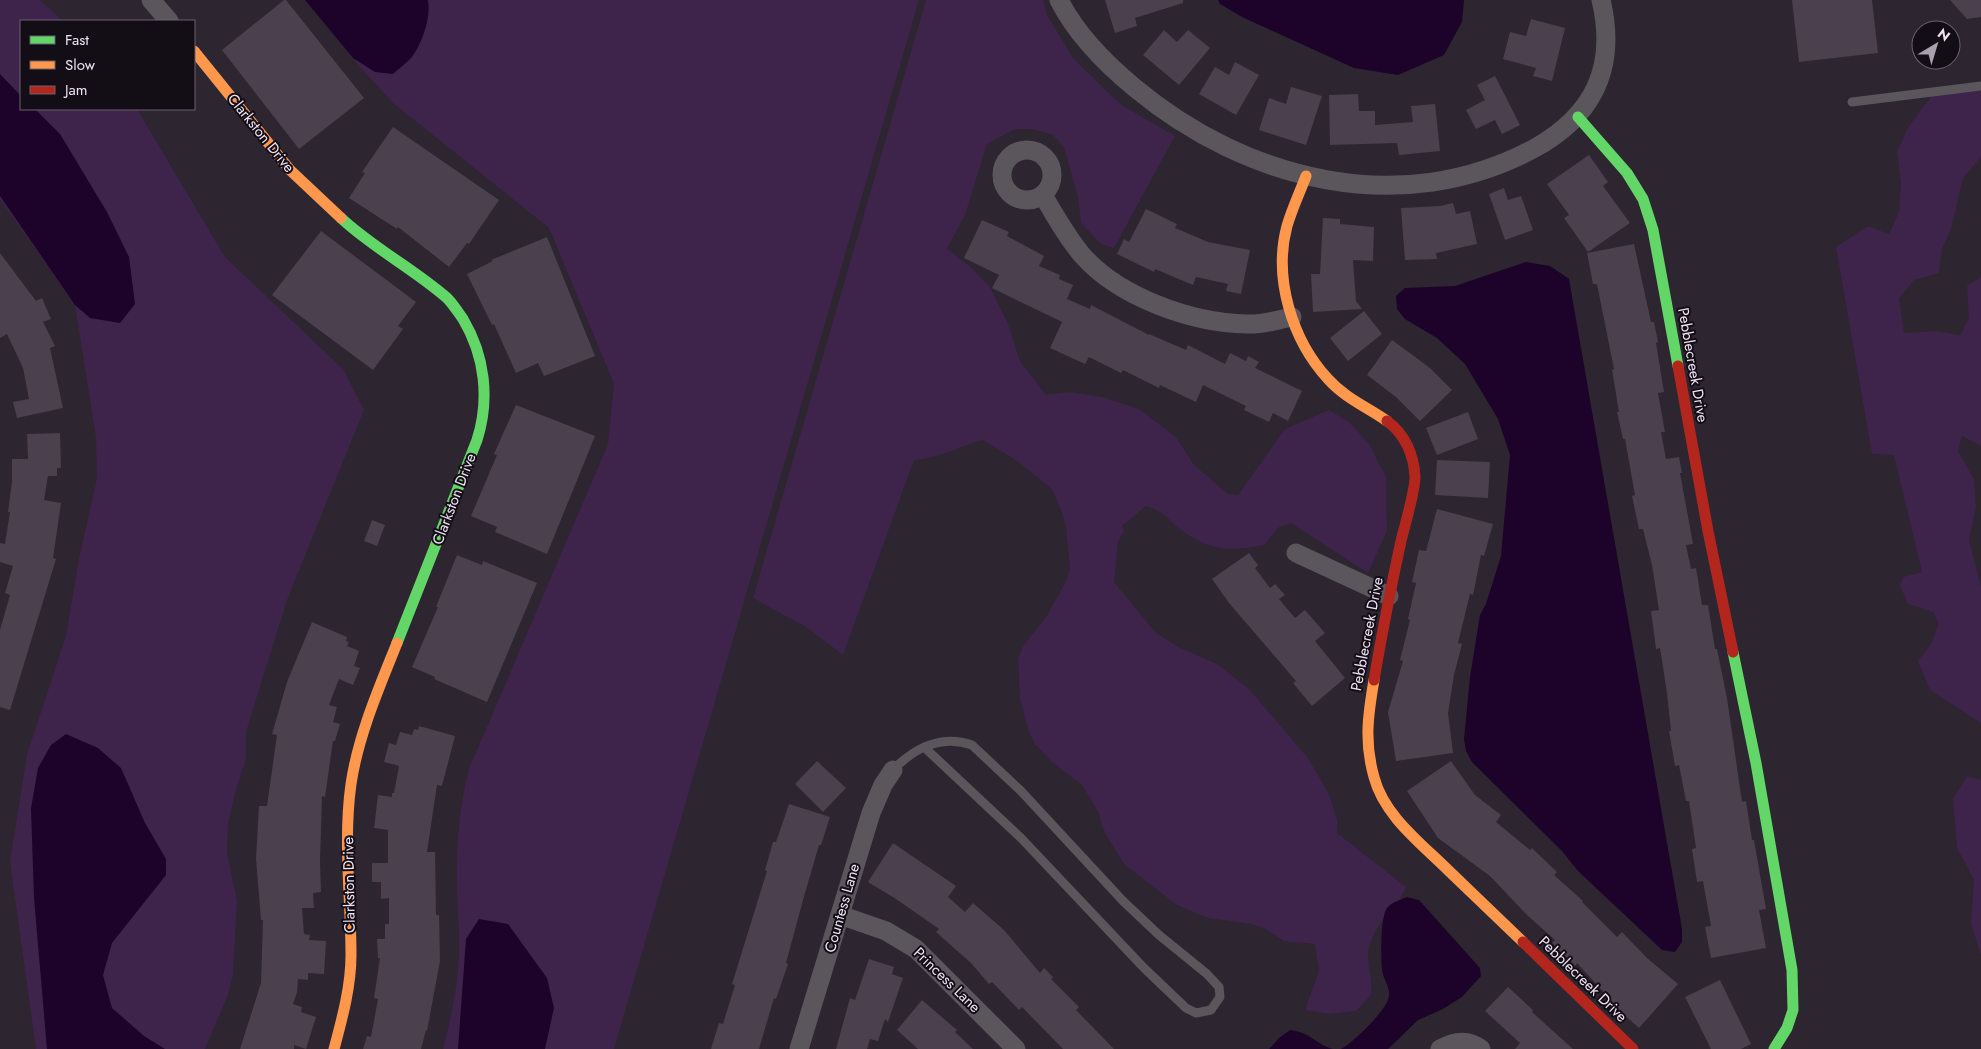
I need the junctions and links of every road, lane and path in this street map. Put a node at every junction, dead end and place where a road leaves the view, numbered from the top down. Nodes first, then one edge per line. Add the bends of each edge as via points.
1 (151, 0) edge
2 (1059, 0) edge
3 (1602, 0) edge
4 (168, 20) edge
5 (195, 52) edge
6 (1981, 86) edge
7 (1852, 102) dead end
8 (1578, 117) junction
9 (1306, 176) junction
10 (1043, 195) dead end
11 (1292, 317) junction
12 (1296, 552) dead end
13 (1389, 596) junction
14 (924, 747) junction
15 (893, 770) joint
16 (840, 915) junction
17 (334, 1049) edge
18 (799, 1049) edge
19 (1016, 1049) edge
20 (1440, 1049) edge
21 (1481, 1049) edge
22 (1633, 1049) edge
23 (1774, 1049) edge

1 - 4 street
2 - 9 street via 1105,61 1159,108 1237,153
3 - 8 street via 1607,38 1604,64 1589,102
5 - 17 street, Clarkston Drive via 304,185 346,223 448,299 469,329 484,379 482,423 471,459 378,690 353,775 347,864 352,956
6 - 7 lane
8 - 9 street via 1562,131 1524,154 1482,171 1447,180 1382,187
8 - 23 street, Pebblecreek Drive via 1627,173 1643,199 1653,230 1708,531 1756,763 1792,970 1793,1010 1788,1028
9 - 11 street, Pebblecreek Drive via 1287,228 1282,270
10 - 11 street via 1083,256 1125,290 1174,310 1228,322 1248,324
11 - 13 street, Pebblecreek Drive via 1303,345 1328,380 1352,400 1397,428 1412,457 1415,479
12 - 13 street
13 - 22 street, Pebblecreek Drive via 1367,718 1370,764 1384,801 1411,834
14 - 14 lane via 945,741 962,742 982,753 1123,901 1219,987 1220,998 1211,1010 1196,1013 1186,1008 1007,824
14 - 15 lane
15 - 16 street, Countess Lane via 875,801
16 - 18 street, Countess Lane
16 - 19 street, Princess Lane via 886,931 916,948
20 - 21 street via 1456,1042 1473,1042

